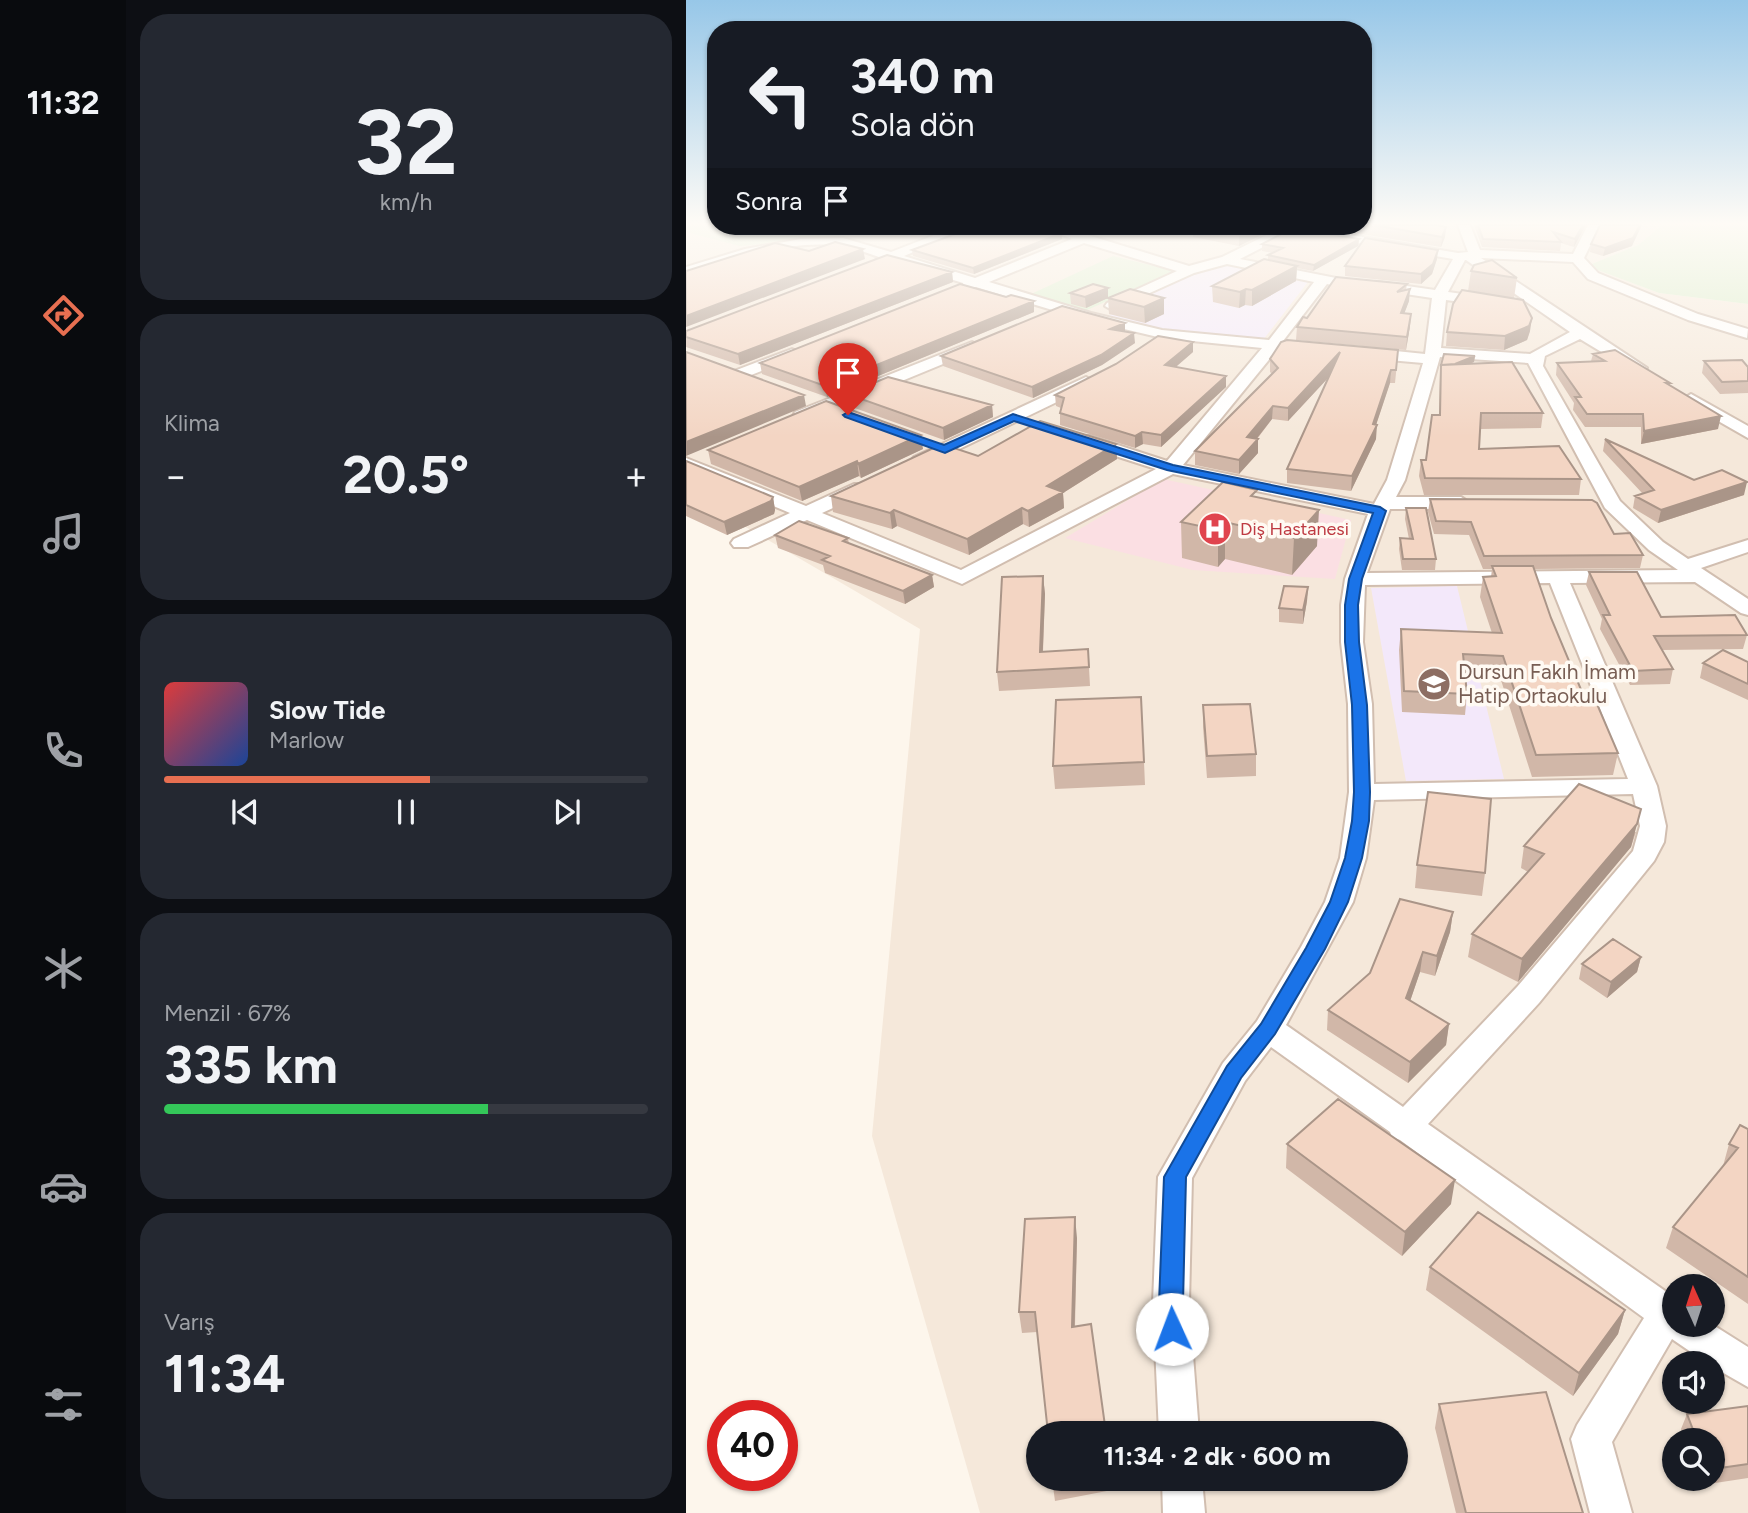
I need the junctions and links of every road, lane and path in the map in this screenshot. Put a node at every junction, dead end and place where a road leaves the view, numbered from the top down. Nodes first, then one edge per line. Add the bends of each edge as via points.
1 (1018, 296) edge
2 (1132, 296) edge
3 (1310, 296) edge
4 (1440, 296) edge
5 (1456, 296) edge
6 (1527, 296) edge
7 (1641, 296) edge
8 (1062, 308) junction
9 (1552, 312) junction
10 (1087, 316) junction
11 (1037, 319) edge
12 (1581, 333) junction
13 (1162, 334) junction
14 (1747, 334) edge
15 (988, 341) edge
16 (1273, 344) junction
17 (1300, 347) edge
18 (1140, 348) edge
19 (805, 349) edge
20 (1353, 352) edge
21 (1432, 356) junction
22 (1537, 359) junction
23 (719, 366) edge
24 (1648, 373) edge
25 (740, 374) junction
26 (1097, 376) edge
27 (764, 384) edge
28 (1682, 393) edge
29 (800, 397) edge
30 (824, 406) junction
31 (848, 415) edge
32 (1013, 418) junction
33 (787, 422) edge
34 (1040, 426) edge
35 (1748, 433) edge
36 (1066, 434) edge
37 (921, 441) edge
38 (945, 449) junction
39 (713, 453) edge
40 (687, 464) edge
41 (907, 467) edge
42 (1171, 468) junction
43 (882, 479) edge
44 (1477, 503) edge
45 (1585, 504) edge
46 (1612, 504) junction
47 (1382, 507) junction
48 (807, 514) junction
49 (741, 543) dead end
50 (1748, 546) edge
51 (1693, 571) junction
52 (1355, 579) junction
53 (1558, 579) junction
54 (1748, 609) edge
55 (1644, 786) junction
56 (1362, 792) junction
57 (1268, 1029) junction
58 (1404, 1128) junction
59 (1662, 1309) edge
60 (1662, 1337) edge
61 (1701, 1337) edge
62 (1748, 1369) edge
63 (1178, 1421) edge
64 (1183, 1491) edge
65 (1184, 1513) edge
66 (1611, 1513) edge

1 - 8 street
2 - 10 street
3 - 16 street
4 - 21 street
5 - 9 street
6 - 9 street
7 - 14 street
8 - 10 street
8 - 11 street
9 - 12 street
10 - 13 street
12 - 22 street via 1538,354
12 - 24 street
13 - 16 street
13 - 18 street
15 - 30 street
16 - 17 street
16 - 42 street
19 - 25 street
20 - 21 street
21 - 22 street
21 - 47 street via 1396,480
22 - 46 street via 1535,366
23 - 25 street
25 - 27 street
26 - 32 street
28 - 35 street
29 - 30 street
30 - 31 street
30 - 33 street
32 - 34 street
32 - 38 street
36 - 42 street
37 - 38 street
38 - 41 street
39 - 40 street
40 - 48 street
42 - 47 street
42 - 48 street via 962,579
43 - 48 street
44 - 47 street
45 - 46 street
46 - 51 street via 1656,546
47 - 52 street
48 - 49 street
50 - 51 street
51 - 53 street
51 - 54 street
52 - 53 street
52 - 56 street via 1352,642 1360,705
53 - 55 street
55 - 56 street
55 - 58 street via 1653,826 1645,855 1528,995
56 - 57 street via 1353,858 1339,902
57 - 58 street
57 - 63 street via 1234,1072 1175,1177 1171,1303
58 - 59 street
60 - 66 street via 1591,1439
61 - 62 street
64 - 65 street

